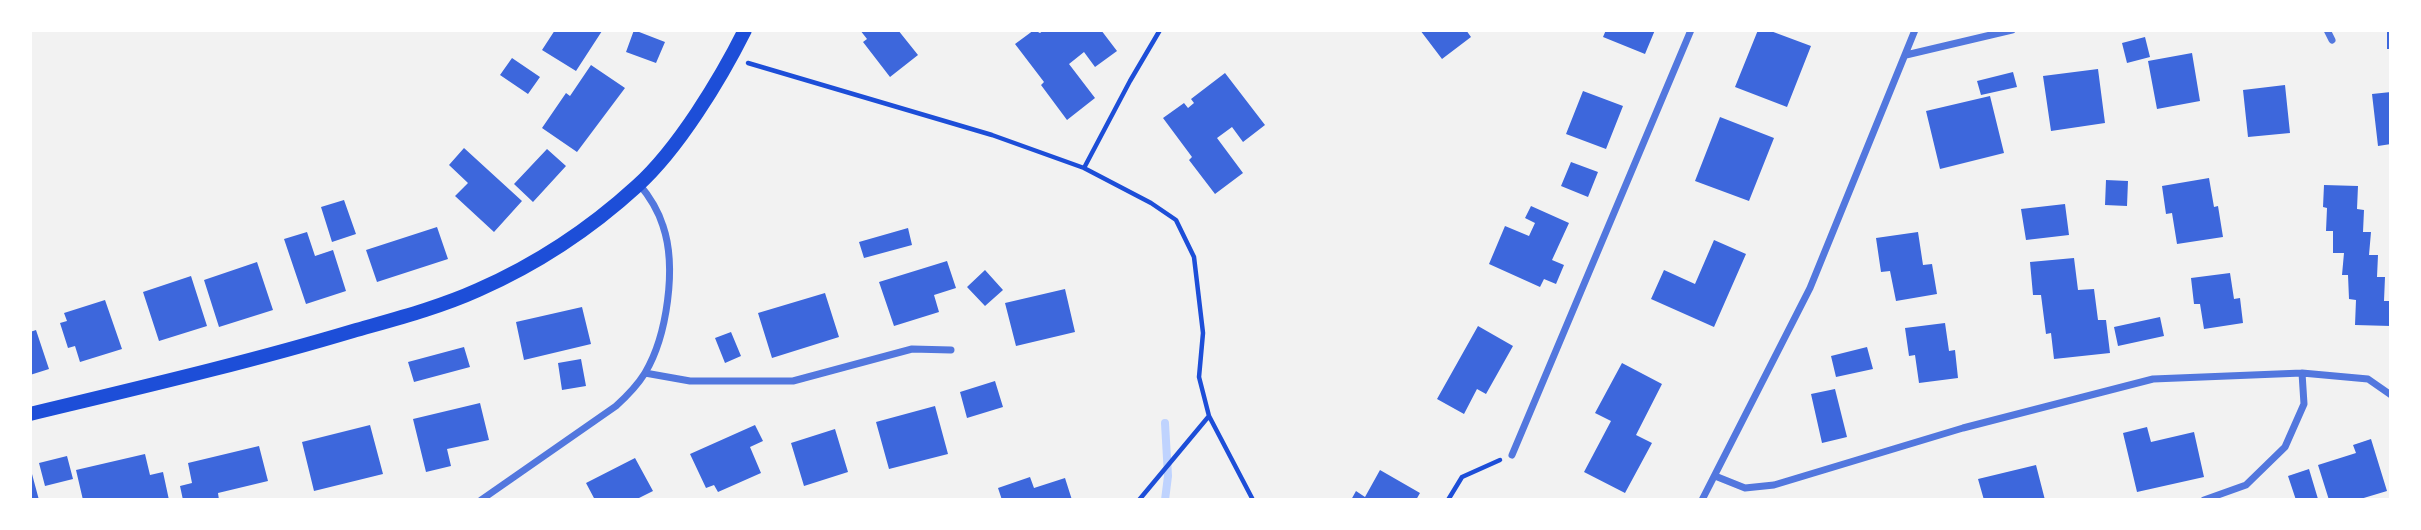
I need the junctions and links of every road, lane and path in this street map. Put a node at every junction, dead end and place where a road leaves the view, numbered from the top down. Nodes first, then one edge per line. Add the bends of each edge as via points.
1 (745, 30) edge
2 (1160, 30) edge
3 (1691, 30) edge
4 (1915, 30) edge
5 (2012, 30) edge
6 (2327, 30) edge
7 (2333, 40) dead end
8 (1906, 55) junction
9 (731, 57) junction
10 (1084, 169) junction
11 (639, 184) junction
12 (951, 350) dead end
13 (645, 373) junction
14 (2302, 373) junction
15 (2391, 395) edge
16 (30, 414) edge
17 (1209, 416) junction
18 (1512, 455) joint
19 (1715, 476) junction
20 (481, 500) edge
21 (1139, 500) edge
22 (1253, 500) edge
23 (1448, 500) edge
24 (1702, 500) edge
25 (2204, 500) edge

1 - 9 main road
2 - 10 path
3 - 18 street
4 - 8 street
5 - 8 street
6 - 7 street
8 - 19 street via 1810,288
9 - 10 path via 992,135
9 - 11 main road via 699,108
10 - 17 path via 1176,220 1194,257 1203,333 1199,377
11 - 13 street via 663,226 669,268 664,316
11 - 16 main road via 561,243 508,276 449,303 297,348
12 - 13 street via 912,349 793,381 690,381
13 - 20 street via 616,406
14 - 15 street via 2368,379
14 - 19 street via 2153,379 1962,428 1774,485 1745,488
14 - 25 street via 2304,404 2285,447 2246,485
17 - 21 path
17 - 22 path
18 - 23 path via 1462,477
19 - 24 street

